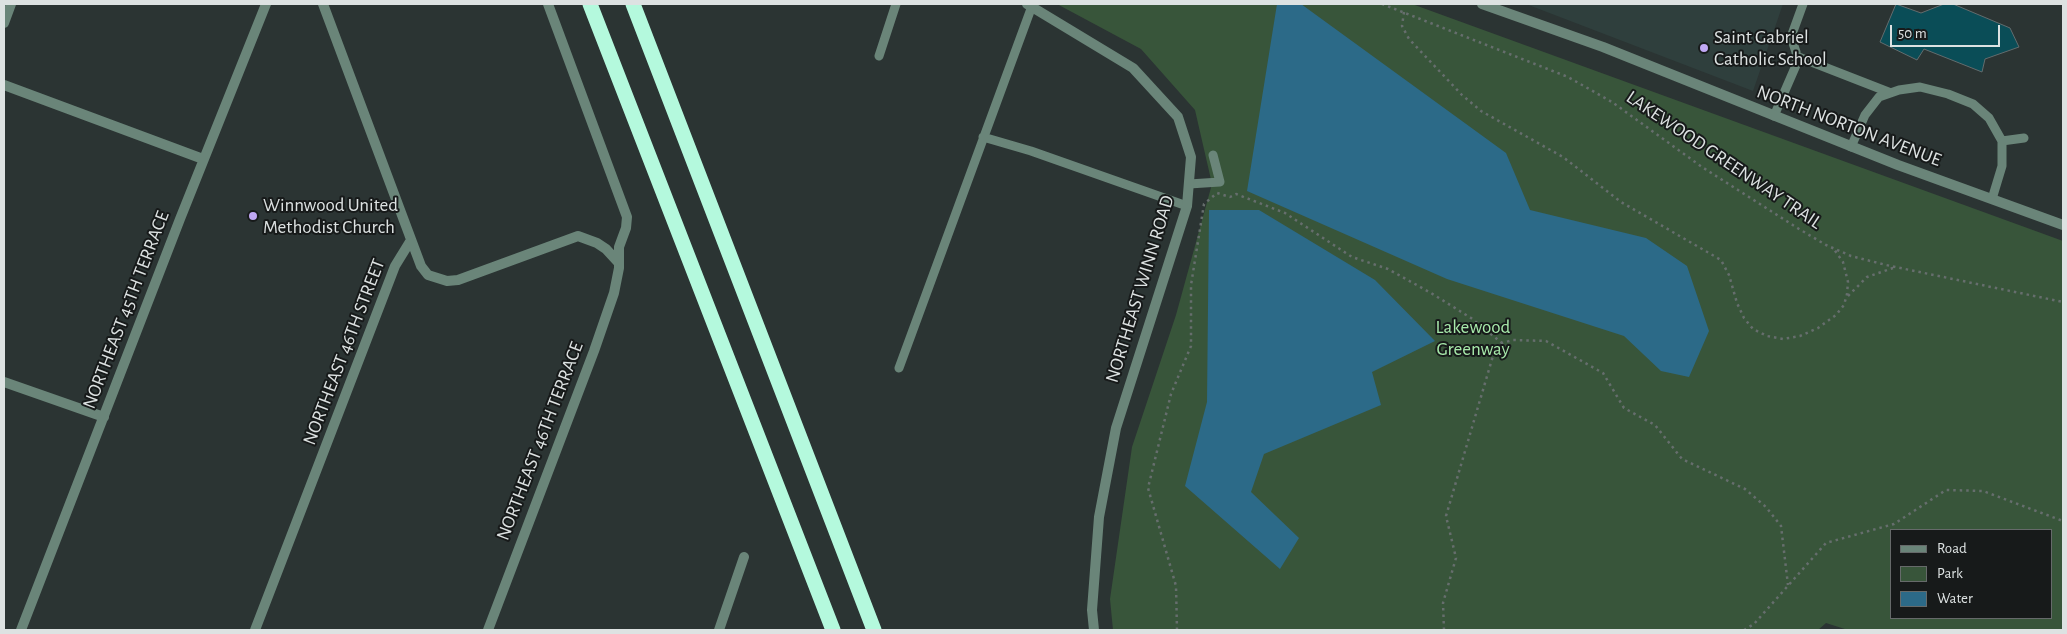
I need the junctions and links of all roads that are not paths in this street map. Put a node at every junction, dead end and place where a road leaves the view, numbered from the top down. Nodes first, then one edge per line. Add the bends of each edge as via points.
1 (11, 4) edge
2 (266, 4) edge
3 (323, 4) edge
4 (548, 4) edge
5 (590, 4) edge
6 (633, 4) edge
7 (896, 4) edge
8 (1482, 4) edge
9 (1803, 4) edge
10 (1029, 5) edge
11 (4, 23) edge
12 (878, 56) dead end
13 (1796, 56) junction
14 (4, 84) edge
15 (1891, 93) junction
16 (1774, 116) junction
17 (983, 137) junction
18 (2024, 138) dead end
19 (2002, 141) junction
20 (1851, 147) junction
21 (1213, 155) dead end
22 (203, 159) junction
23 (1189, 184) junction
24 (1992, 200) junction
25 (1187, 206) junction
26 (2063, 225) edge
27 (411, 240) junction
28 (618, 262) junction
29 (899, 368) dead end
30 (4, 382) edge
31 (104, 417) junction
32 (744, 557) dead end
33 (21, 630) edge
34 (255, 630) edge
35 (488, 630) edge
36 (719, 630) edge
37 (833, 630) edge
38 (874, 630) edge
39 (1094, 630) edge

1 - 11 street
2 - 22 street, NORTHEAST 45TH TERRACE
3 - 27 street
4 - 28 street, NORTHEAST 46TH TERRACE via 627,218
5 - 37 highway
6 - 38 highway
7 - 12 lane
8 - 16 street, NORTH NORTON AVENUE via 1603,47
9 - 13 lane via 1791,37
10 - 17 lane
10 - 23 street, NORTHEAST WINN ROAD via 1133,68 1178,117 1191,157
13 - 15 lane
13 - 16 lane via 1797,63
14 - 22 street
15 - 19 lane via 1920,87 1973,104 1989,118
15 - 20 lane via 1879,97 1865,115
16 - 20 street, NORTH NORTON AVENUE
17 - 25 lane
17 - 29 lane
18 - 19 lane
19 - 24 lane via 2002,166
20 - 24 street, NORTH NORTON AVENUE
21 - 23 lane via 1220,182
22 - 31 street, NORTHEAST 45TH TERRACE
23 - 25 street, NORTHEAST WINN ROAD
24 - 26 street, NORTH NORTON AVENUE
25 - 39 street, NORTHEAST WINN ROAD via 1116,428 1099,517 1092,610
27 - 28 street via 428,275 447,280 458,280 578,236 601,246
27 - 34 street, NORTHEAST 46TH STREET via 395,266
28 - 35 street, NORTHEAST 46TH TERRACE via 614,293 594,351
30 - 31 street
31 - 33 street, NORTHEAST 45TH TERRACE
32 - 36 street

